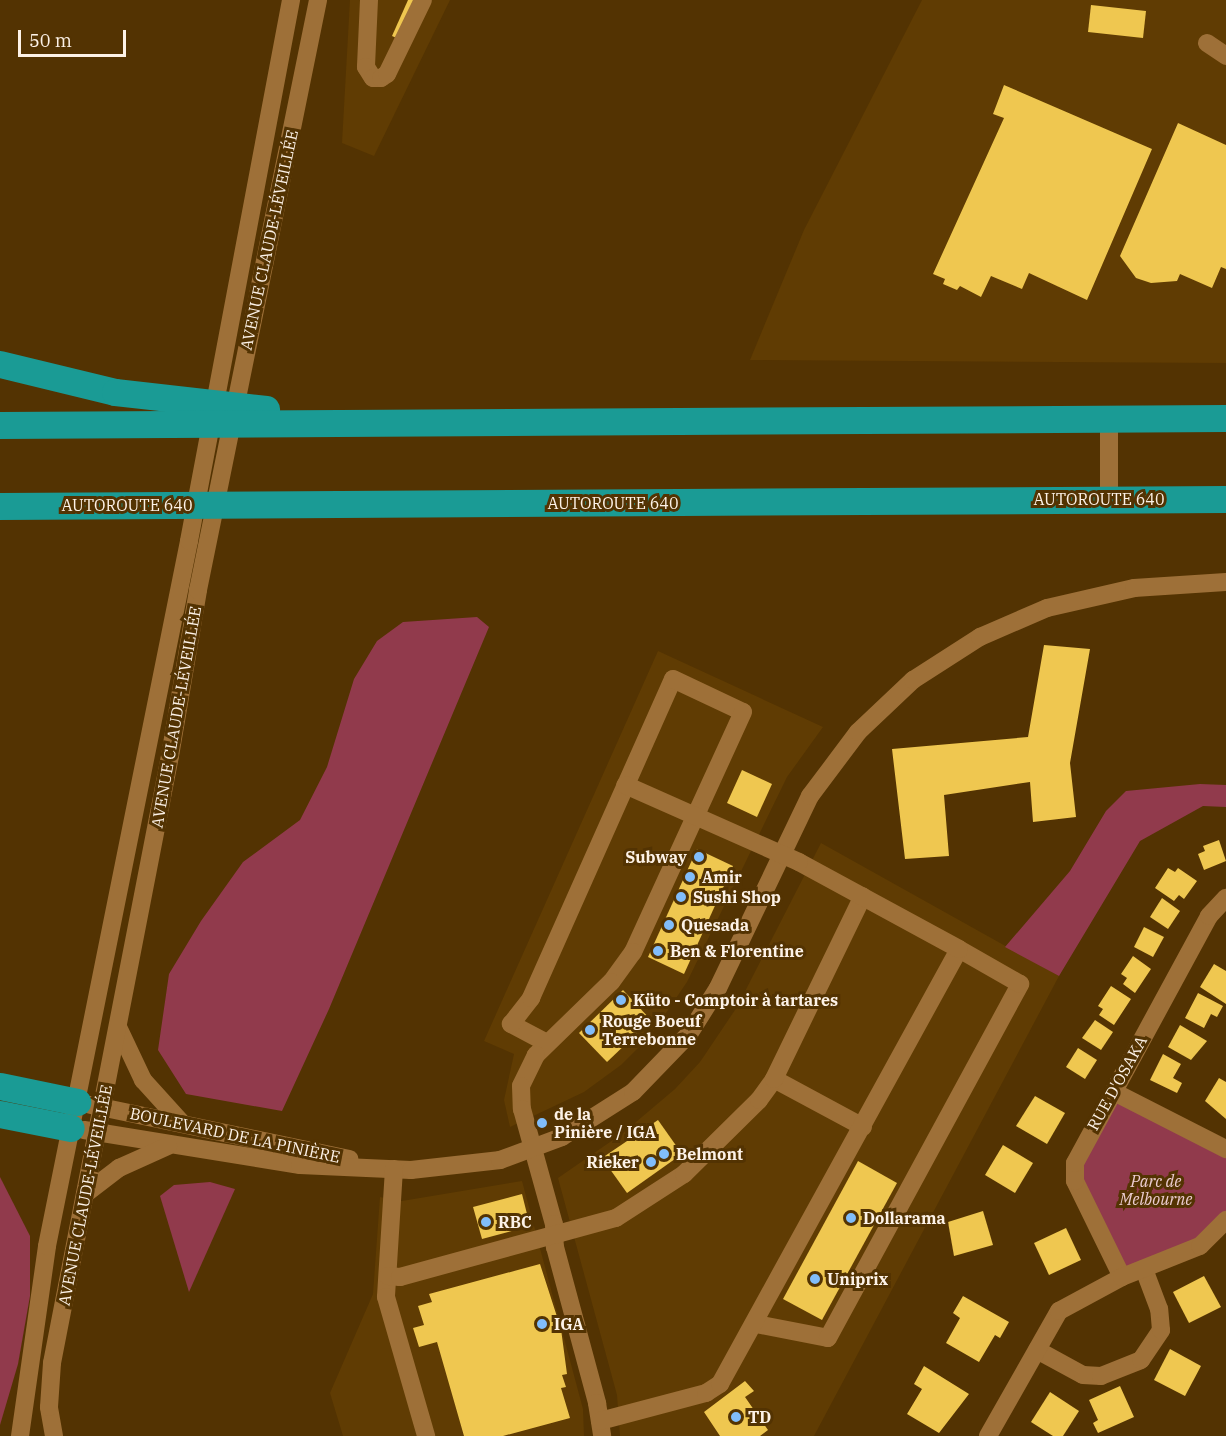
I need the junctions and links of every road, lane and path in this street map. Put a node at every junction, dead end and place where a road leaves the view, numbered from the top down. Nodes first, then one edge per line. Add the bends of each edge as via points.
1 (291, 0) edge
2 (318, 0) edge
3 (369, 0) edge
4 (423, 0) edge
5 (1207, 43) dead end
6 (1226, 56) edge
7 (0, 364) edge
8 (1109, 418) junction
9 (1226, 418) edge
10 (335, 422) junction
11 (0, 425) edge
12 (1109, 499) junction
13 (1226, 499) edge
14 (115, 505) junction
15 (0, 506) edge
16 (0, 525) edge
17 (1226, 582) edge
18 (625, 785) junction
19 (697, 817) junction
20 (781, 853) junction
21 (863, 896) junction
22 (1226, 897) edge
23 (960, 949) junction
24 (118, 1027) junction
25 (547, 1043) junction
26 (774, 1079) junction
27 (0, 1086) edge
28 (1114, 1092) junction
29 (89, 1104) junction
30 (0, 1114) edge
31 (182, 1123) junction
32 (863, 1127) junction
33 (84, 1130) junction
34 (168, 1146) junction
35 (533, 1149) junction
36 (1226, 1149) edge
37 (394, 1169) junction
38 (85, 1194) junction
39 (1226, 1220) edge
40 (556, 1234) junction
41 (1143, 1269) junction
42 (388, 1276) junction
43 (1122, 1277) junction
44 (756, 1324) junction
45 (1037, 1350) junction
46 (601, 1429) edge
47 (20, 1436) edge
48 (54, 1436) edge
49 (426, 1436) edge
50 (988, 1436) edge

1 - 29 street, AVENUE CLAUDE-LÉVEILLÉE
2 - 24 street, AVENUE CLAUDE-LÉVEILLÉE via 208,541
3 - 4 street via 366,67 373,78 387,74
5 - 6 street
7 - 10 highway via 115,392 245,406
8 - 9 highway
8 - 10 highway
8 - 12 street
10 - 11 highway
12 - 13 highway, AUTOROUTE 640
12 - 14 highway, AUTOROUTE 640
14 - 15 highway, AUTOROUTE 640
14 - 16 highway
17 - 20 street, BOULEVARD DE LA PINIÈRE via 1149,586 1080,599 1023,617 962,647 913,680 854,736 810,796
18 - 19 street
18 - 19 street via 673,679 743,712
18 - 25 street via 531,998 511,1024
19 - 20 street
19 - 25 street via 633,952 611,982
20 - 21 street
20 - 35 street, BOULEVARD DE LA PINIÈRE via 718,988 678,1047 614,1107
21 - 23 street
21 - 26 street
22 - 28 street, RUE D'OSAKA via 1209,916
23 - 32 street
23 - 44 street via 1020,984 828,1338
24 - 29 street, AVENUE CLAUDE-LÉVEILLÉE
24 - 31 street via 143,1080
25 - 35 street via 530,1063 520,1094
26 - 32 street
26 - 40 street via 759,1100 684,1174 625,1215
27 - 29 highway
28 - 36 street
28 - 43 street, RUE D'OSAKA via 1075,1162 1075,1181
29 - 31 street, BOULEVARD DE LA PINIÈRE
29 - 33 street, AVENUE CLAUDE-LÉVEILLÉE
29 - 33 street, AVENUE CLAUDE-LÉVEILLÉE
30 - 33 highway
31 - 37 street, BOULEVARD DE LA PINIÈRE
32 - 44 street
33 - 34 street, BOULEVARD DE LA PINIÈRE
33 - 38 street, AVENUE CLAUDE-LÉVEILLÉE
33 - 47 street, AVENUE CLAUDE-LÉVEILLÉE via 33,1324
34 - 37 street, BOULEVARD DE LA PINIÈRE via 300,1165
34 - 38 street via 128,1163
35 - 37 street, BOULEVARD DE LA PINIÈRE via 460,1167
35 - 40 street
37 - 42 street
38 - 48 street, AVENUE CLAUDE-LÉVEILLÉE via 50,1378 49,1416
39 - 41 street via 1200,1246
40 - 42 street
40 - 46 street via 555,1247
41 - 43 street
41 - 45 street via 1159,1309 1161,1330 1141,1360 1101,1376 1083,1375
42 - 49 street via 386,1297
43 - 45 street via 1059,1311
44 - 46 street via 720,1384 706,1393
45 - 50 street

